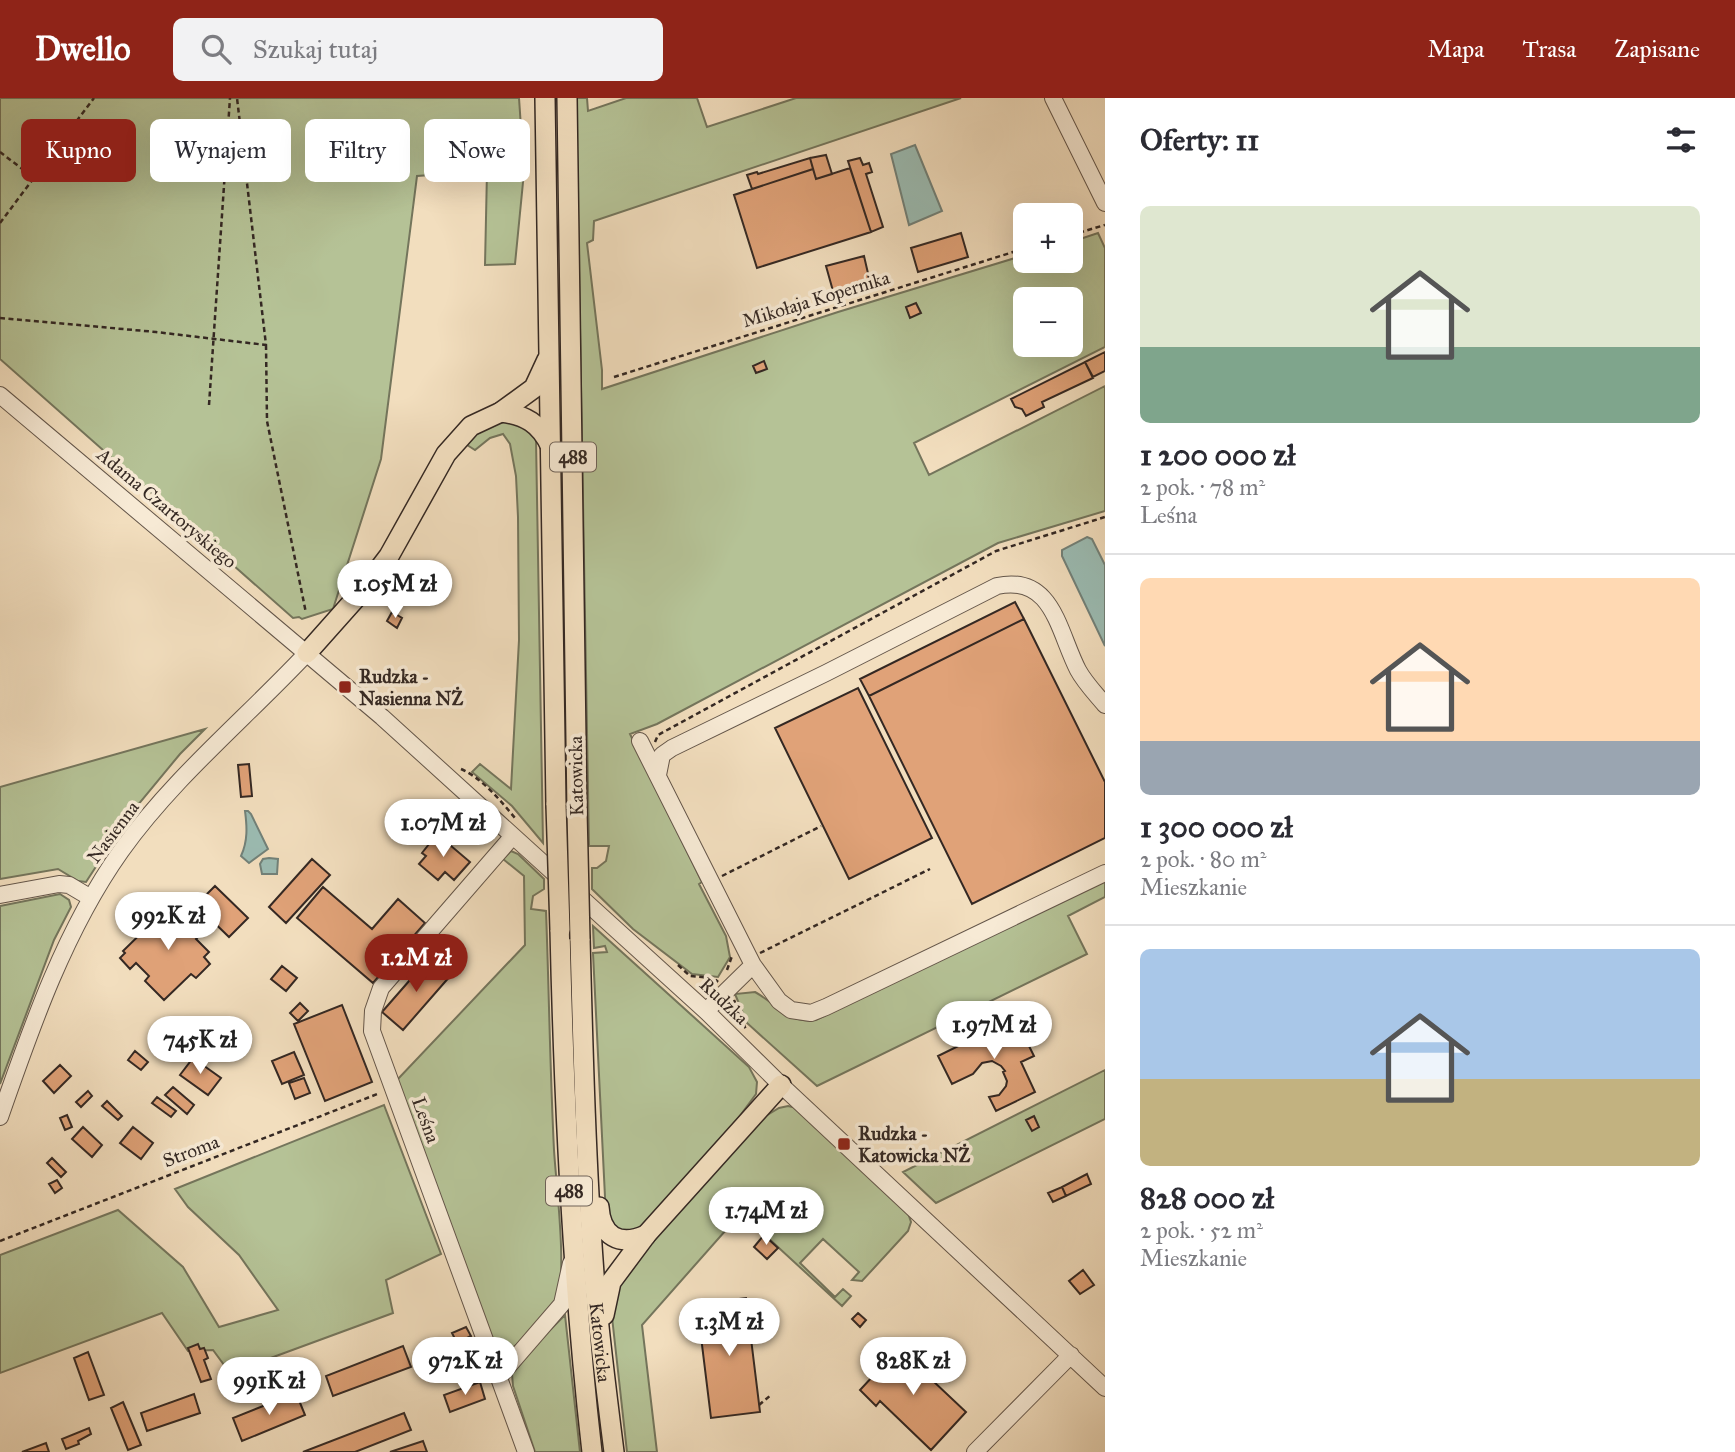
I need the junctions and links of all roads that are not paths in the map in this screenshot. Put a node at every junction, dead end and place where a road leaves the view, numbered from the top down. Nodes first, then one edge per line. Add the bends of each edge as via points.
1 (545, 98) edge
2 (567, 98) edge
3 (1053, 98) edge
4 (1105, 203) edge
5 (550, 351) junction
6 (0, 394) edge
7 (501, 412) junction
8 (552, 449) junction
9 (306, 653) junction
10 (1105, 705) edge
11 (640, 741) dead end
12 (658, 775) junction
13 (512, 837) junction
14 (1105, 873) edge
15 (0, 895) edge
16 (91, 898) junction
17 (750, 960) junction
18 (581, 989) junction
19 (706, 1011) junction
20 (782, 1085) junction
21 (0, 1116) edge
22 (646, 1235) junction
23 (573, 1254) junction
24 (600, 1340) junction
25 (1071, 1355) junction
26 (499, 1377) junction
27 (1105, 1388) edge
28 (526, 1452) edge
29 (592, 1452) edge
30 (614, 1452) edge
31 (975, 1452) edge

1 - 5 main road, Katowicka / 488
2 - 18 main road, Katowicka / 488, bridge
3 - 4 street
5 - 7 main road via 534,388
5 - 8 main road, Katowicka / 488
6 - 9 street, Adama Czartoryskiego
7 - 8 main road via 534,423
7 - 9 main road via 471,426 458,439 389,556
8 - 23 main road, Katowicka / 488, bridge via 559,930
9 - 13 street, Rudzka
9 - 16 street, Nasienna via 144,822
10 - 12 street via 1080,673 1046,600 1036,589 1009,583 672,748 662,755
11 - 12 street
12 - 17 street
13 - 19 street, Rudzka
13 - 26 street, Leśna via 381,988 372,1031
14 - 17 street via 811,1013 791,1010 779,1001
15 - 16 street via 60,884
16 - 21 street, Nasienna via 58,966
17 - 19 street
18 - 22 main road via 591,1062 600,1217 605,1230 618,1239
18 - 24 main road, Katowicka / 488 via 585,1129
19 - 20 street, Rudzka
20 - 22 main road
20 - 25 street, Rudzka
22 - 24 main road via 611,1282
23 - 26 street via 562,1304
23 - 29 main road, Katowicka / 488
24 - 30 main road, Katowicka / 488
25 - 27 street, Rudzka
25 - 31 street
26 - 28 street, Leśna

